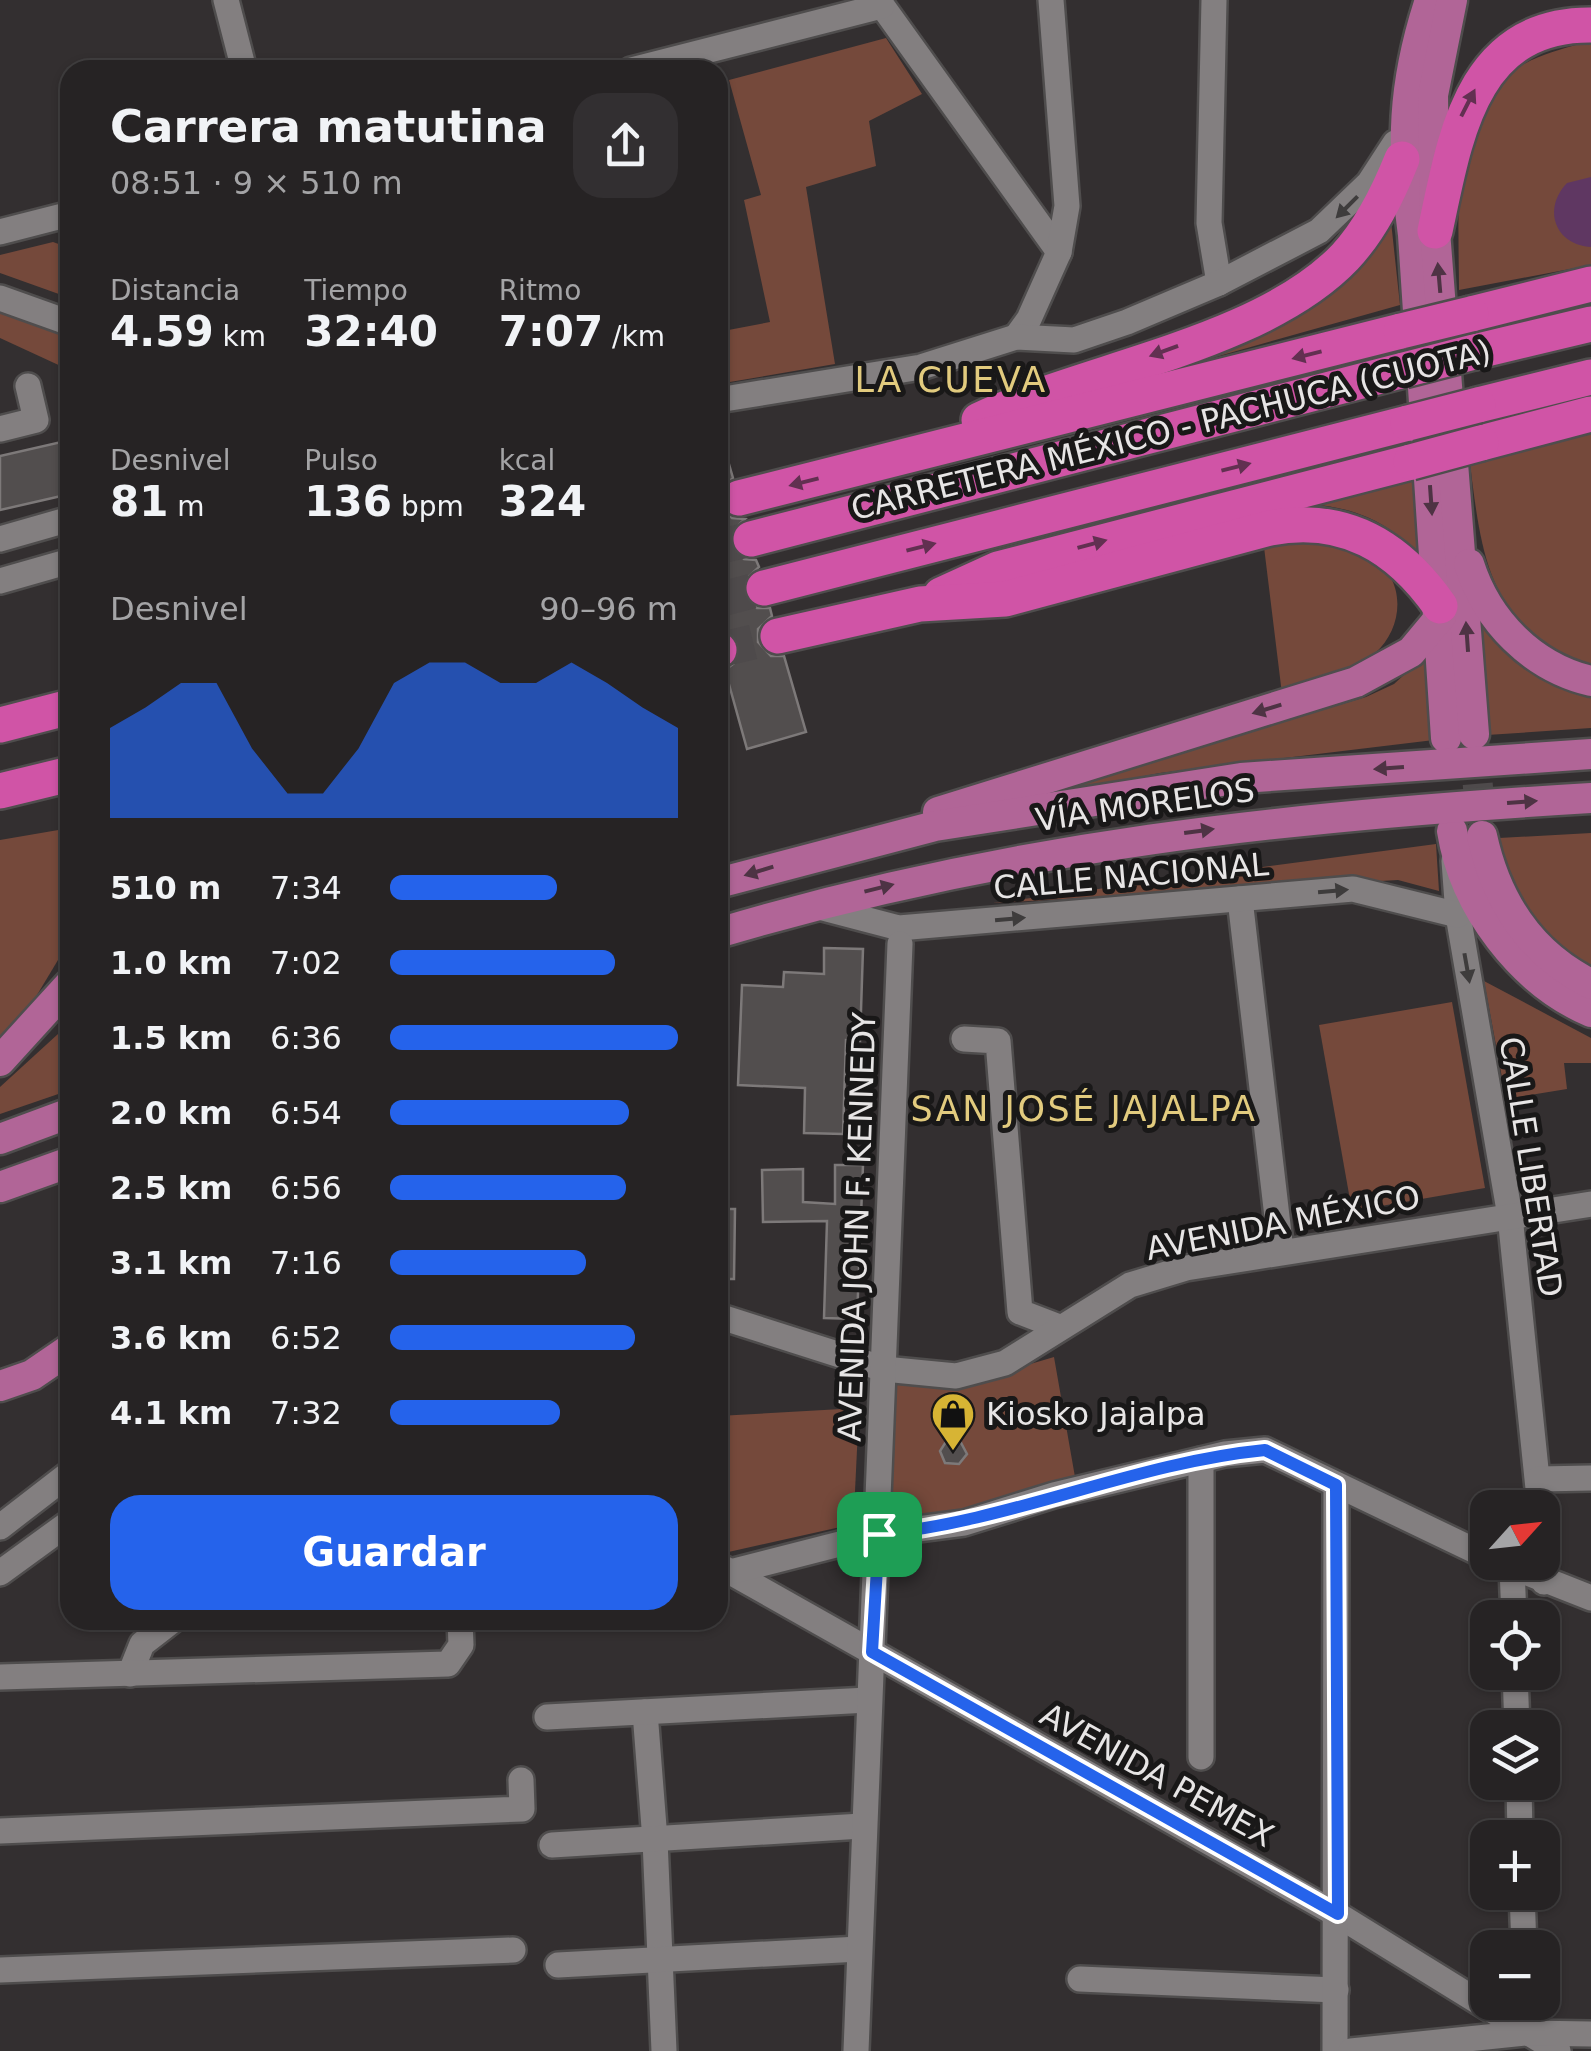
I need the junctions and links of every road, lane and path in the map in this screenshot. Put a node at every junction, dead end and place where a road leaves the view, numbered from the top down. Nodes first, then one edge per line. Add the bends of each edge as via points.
1 (226, 0) edge
2 (1051, 0) edge
3 (1214, 0) edge
4 (1430, 0) edge
5 (1452, 0) edge
6 (880, 3) edge
7 (1591, 25) edge
8 (241, 60) edge
9 (668, 60) edge
10 (1402, 143) junction
11 (60, 217) edge
12 (1435, 230) junction
13 (0, 232) edge
14 (1059, 252) junction
15 (1220, 283) junction
16 (1591, 284) edge
17 (0, 298) edge
18 (60, 319) edge
19 (1591, 324) edge
20 (1016, 337) junction
21 (1591, 377) edge
22 (28, 386) dead end
23 (728, 398) edge
24 (1591, 414) edge
25 (0, 429) edge
26 (932, 451) junction
27 (739, 498) dead end
28 (60, 522) edge
29 (1460, 526) junction
30 (0, 538) edge
31 (750, 538) tunnel mouth
32 (60, 564) edge
33 (0, 579) edge
34 (764, 588) tunnel mouth
35 (920, 604) junction
36 (1440, 611) junction
37 (778, 636) tunnel mouth
38 (1591, 681) edge
39 (60, 710) edge
40 (0, 725) edge
41 (1591, 754) edge
42 (60, 776) edge
43 (0, 791) edge
44 (1591, 798) edge
45 (1462, 834) junction
46 (888, 837) junction
47 (728, 880) edge
48 (1240, 899) junction
49 (810, 905) junction
50 (1458, 914) junction
51 (728, 929) edge
52 (900, 944) dead end
53 (1591, 984) edge
54 (60, 995) edge
55 (1591, 1012) edge
56 (964, 1039) dead end
57 (0, 1061) edge
58 (60, 1117) edge
59 (0, 1139) edge
60 (60, 1166) edge
61 (0, 1187) edge
62 (1591, 1204) edge
63 (1510, 1216) junction
64 (1282, 1250) junction
65 (728, 1319) edge
66 (1059, 1327) junction
67 (60, 1356) edge
68 (884, 1368) junction
69 (60, 1377) edge
70 (0, 1386) edge
71 (0, 1408) edge
72 (1201, 1460) junction
73 (1591, 1478) edge
74 (1539, 1480) junction
75 (60, 1481) edge
76 (1336, 1485) junction
77 (1539, 1490) edge
78 (35, 1502) junction
79 (60, 1523) edge
80 (0, 1527) edge
81 (60, 1528) edge
82 (879, 1534) junction
83 (1470, 1548) edge
84 (728, 1568) edge
85 (0, 1573) edge
86 (728, 1574) edge
87 (1540, 1580) edge
88 (1544, 1582) joint
89 (1591, 1598) edge
90 (160, 1630) edge
91 (460, 1630) edge
92 (872, 1652) junction
93 (130, 1674) junction
94 (0, 1677) edge
95 (868, 1700) junction
96 (644, 1712) junction
97 (547, 1717) dead end
98 (1201, 1757) dead end
99 (521, 1780) dead end
100 (862, 1826) junction
101 (0, 1831) edge
102 (656, 1840) junction
103 (552, 1845) dead end
104 (1338, 1914) junction
105 (860, 1949) junction
106 (513, 1950) dead end
107 (660, 1960) junction
108 (558, 1965) dead end
109 (0, 1970) edge
110 (1080, 1979) dead end
111 (1336, 1990) junction
112 (1591, 2034) edge
113 (1527, 2042) edge
114 (664, 2051) edge
115 (856, 2051) edge
116 (1334, 2051) edge
117 (1352, 2051) edge
118 (1558, 2051) edge

1 - 8 street
2 - 14 street via 1066,206
3 - 15 street via 1209,223
4 - 10 main road via 1411,64
5 - 12 main road via 1433,94
6 - 9 street
6 - 14 street
12 -> 7 highway via 1457,128 1484,77 1528,40
10 -> 15 street via 1336,218
10 -> 26 highway via 1381,205 1355,244 1296,296 994,413
10 -> 36 main road
11 - 13 street
29 -> 12 main road
14 - 20 street
15 - 20 street via 1074,340
16 -> 26 highway, bridge
17 - 18 street
19 - 31 highway, CARRETERA MÉXICO - PACHUCA (CUOTA), bridge
20 - 23 street via 921,367
34 -> 21 highway, CARRETERA MÉXICO - PACHUCA (CUOTA), bridge
22 - 25 street via 36,420
35 -> 24 highway, bridge via 998,569
26 -> 27 highway
28 - 30 street
36 -> 29 main road via 1460,736
29 - 38 main road via 1472,573 1506,630 1538,658
32 - 33 street
35 - 36 highway via 1004,600 1308,523 1370,538 1405,564
35 - 37 highway
36 -> 46 main road via 1411,652 1356,682 968,800
39 - 40 highway
41 -> 46 main road, VÍA MORELOS via 1241,778
42 - 43 highway
49 -> 44 main road, VÍA MORELOS via 1080,848 1245,824
45 - 50 street, CALLE LIBERTAD
45 - 53 main road via 1518,924 1548,957
45 - 55 main road via 1475,898 1504,943 1549,988
46 -> 47 main road, VÍA MORELOS
49 -> 48 street, CALLE NACIONAL via 899,928
48 -> 50 street, CALLE NACIONAL via 1353,889
48 - 64 street
49 - 51 main road, VÍA MORELOS
50 -> 63 street, CALLE LIBERTAD
52 - 68 street, AVENIDA JOHN F. KENNEDY
54 - 57 main road
56 - 66 street via 998,1041 1020,1312
58 - 59 main road
60 - 61 main road
62 - 63 street, AVENIDA MÉXICO
63 - 64 street, AVENIDA MÉXICO
63 - 74 street, CALLE LIBERTAD
64 - 66 street, AVENIDA MÉXICO via 1130,1285
65 - 68 street, AVENIDA MÉXICO
66 - 68 street, AVENIDA MÉXICO via 1005,1363 956,1376
67 - 70 main road
68 - 82 street, AVENIDA JOHN F. KENNEDY
69 - 71 main road
72 - 76 street via 1265,1450
72 - 82 street via 964,1523
72 - 98 street
73 - 74 street
74 - 77 street, CALLE LIBERTAD
75 - 78 street
76 - 83 street
76 - 104 street
78 - 79 street
78 - 80 street
81 - 85 street
82 - 84 street
82 - 92 street, AVENIDA JOHN F. KENNEDY
86 - 92 street, AVENIDA PEMEX
87 - 88 street
88 - 89 street
90 - 93 street via 142,1644
91 - 93 street via 461,1645 448,1664
92 - 95 street, AVENIDA JOHN F. KENNEDY
92 - 104 street, AVENIDA PEMEX
93 - 94 street
95 - 96 street
95 - 100 street, AVENIDA JOHN F. KENNEDY
96 - 97 street
96 - 102 street
99 - 101 street via 522,1809
100 - 102 street
100 - 105 street, AVENIDA JOHN F. KENNEDY
102 - 103 street
102 - 107 street
104 - 111 street
104 - 113 street, AVENIDA PEMEX
105 - 107 street
105 - 115 street, AVENIDA JOHN F. KENNEDY
106 - 109 street
107 - 108 street
107 - 114 street
110 - 111 street
111 - 116 street
112 - 113 street
113 - 117 street
113 - 118 street, AVENIDA PEMEX

